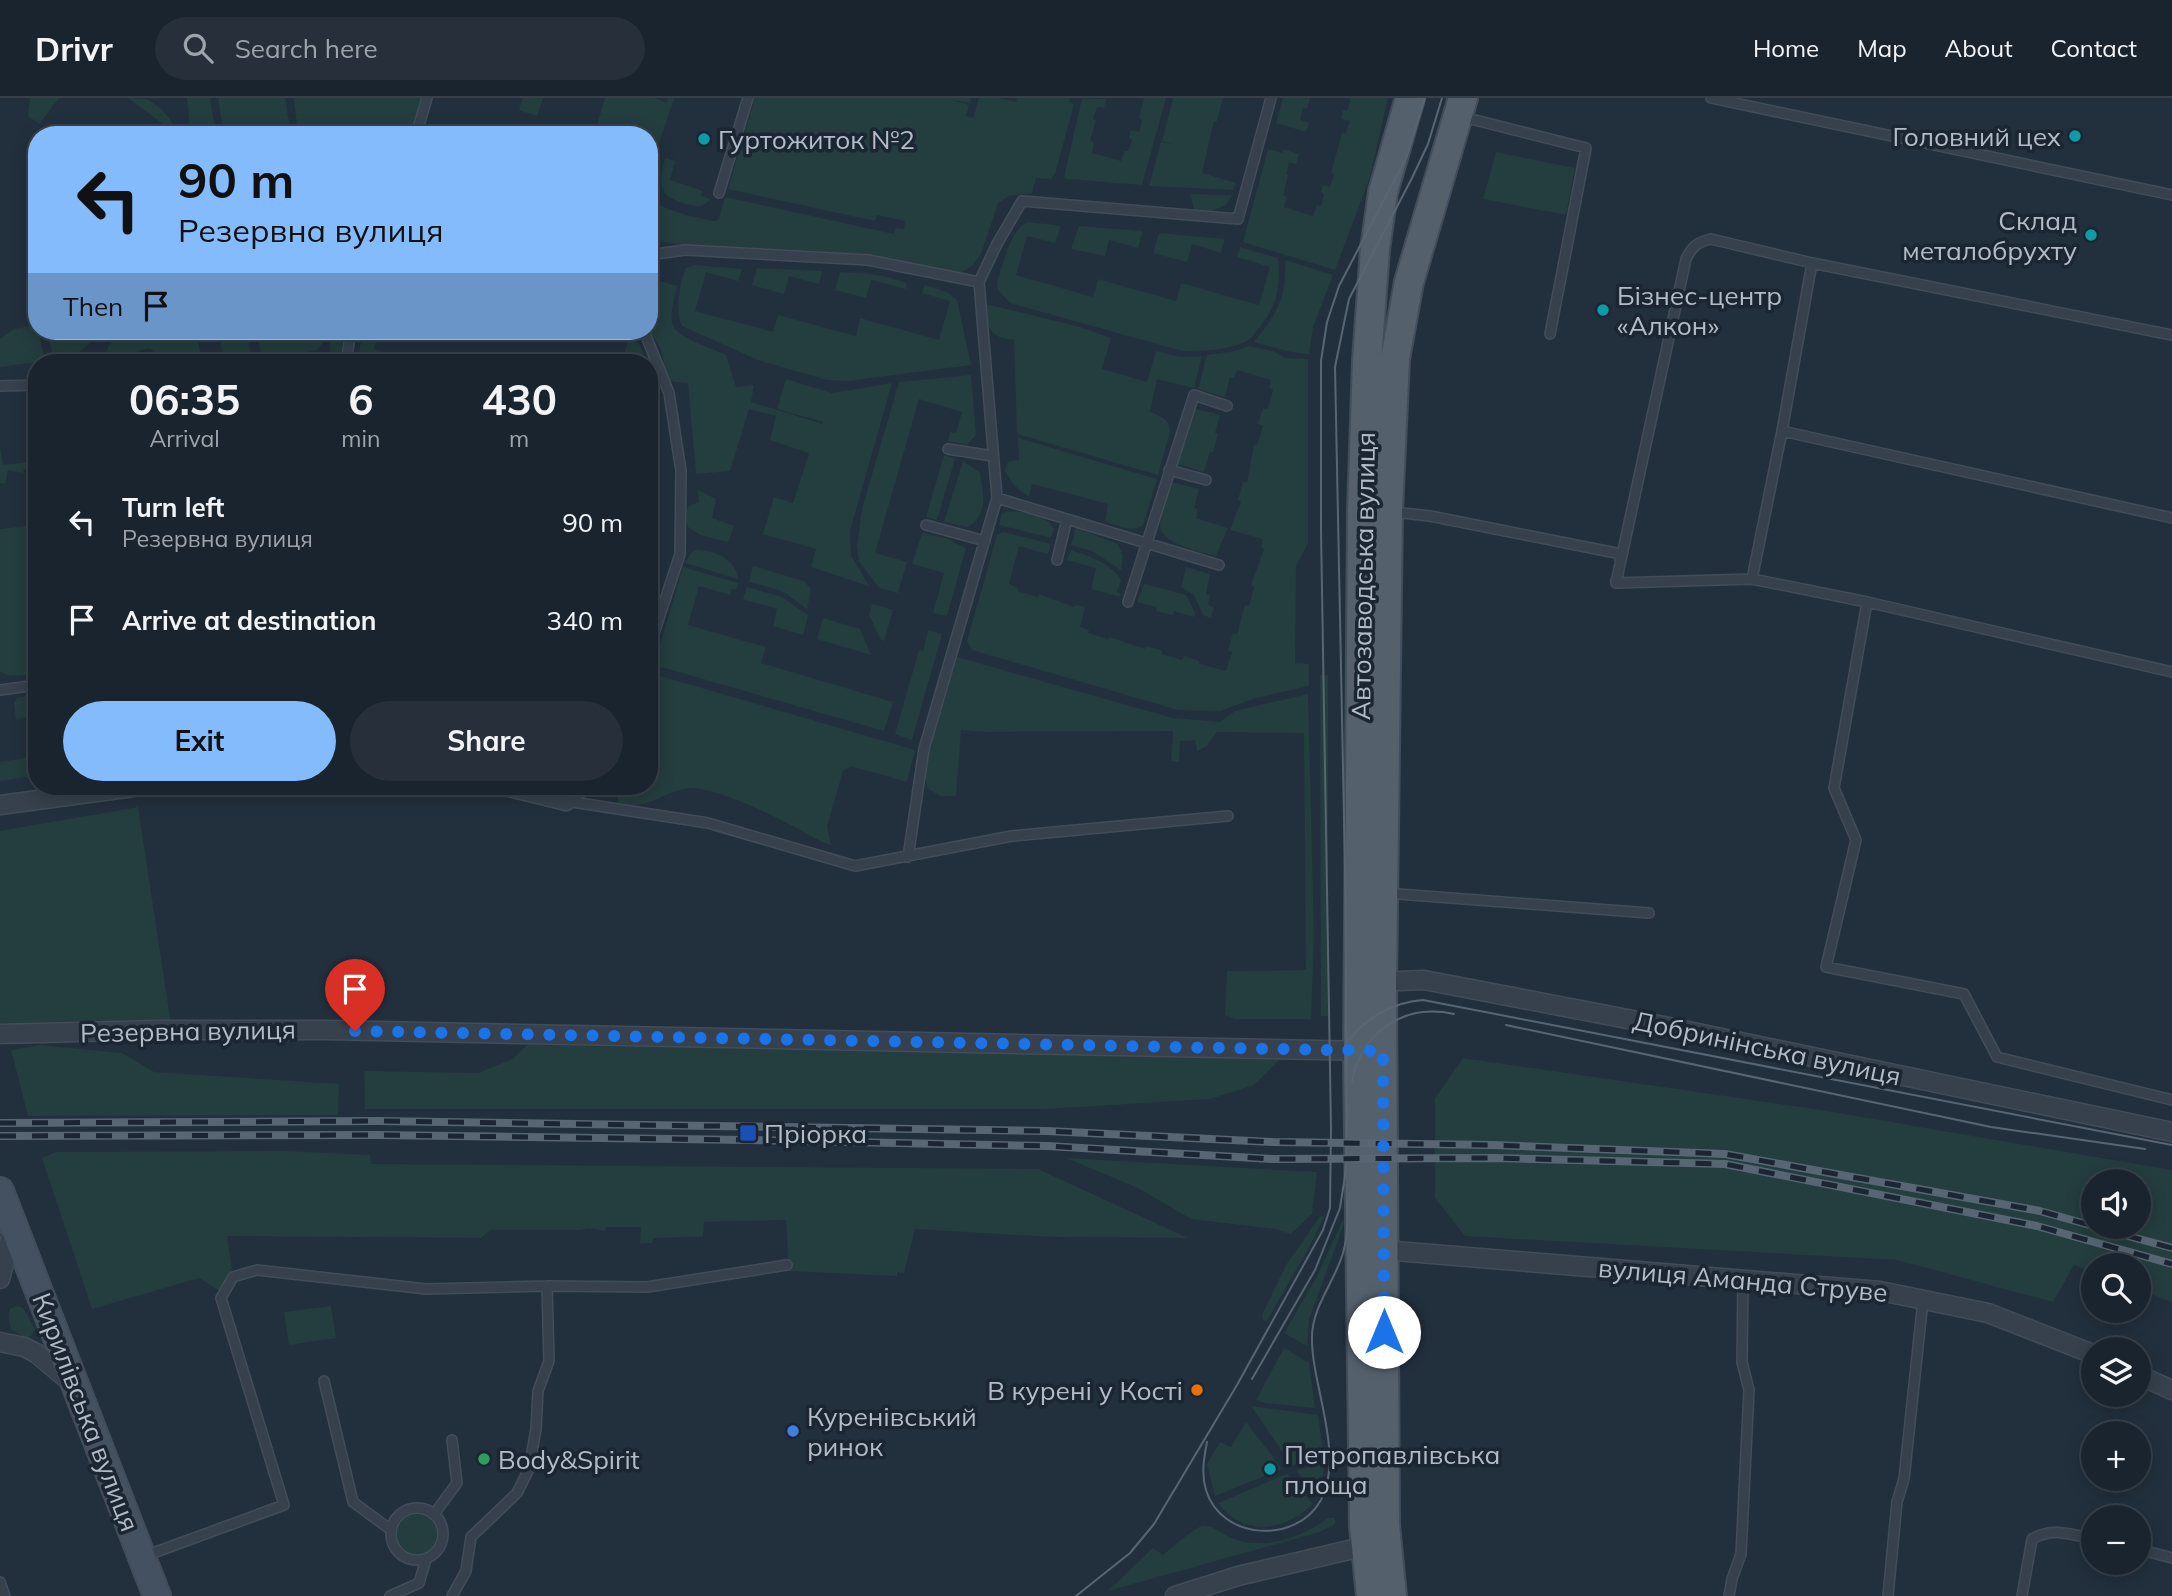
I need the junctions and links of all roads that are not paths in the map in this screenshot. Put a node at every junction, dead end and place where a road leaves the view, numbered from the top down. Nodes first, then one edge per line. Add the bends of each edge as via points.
1 (427, 98) edge
2 (747, 98) edge
3 (1271, 98) edge
4 (1410, 98) edge
5 (1711, 98) edge
6 (1460, 107) edge
7 (419, 126) edge
8 (719, 193) dead end
9 (2172, 195) edge
10 (658, 254) edge
11 (1812, 263) junction
12 (979, 282) junction
13 (1550, 334) dead end
14 (2172, 335) edge
15 (658, 366) edge
16 (28, 385) edge
17 (0, 386) edge
18 (1227, 406) dead end
19 (1783, 431) junction
20 (948, 449) dead end
21 (993, 456) junction
22 (1169, 470) junction
23 (1206, 480) dead end
24 (997, 498) junction
25 (1388, 511) junction
26 (2172, 518) edge
27 (1067, 519) junction
28 (926, 525) dead end
29 (985, 541) junction
30 (1147, 543) junction
31 (1057, 560) dead end
32 (1219, 565) dead end
33 (1752, 579) junction
34 (1616, 583) junction
35 (1128, 602) dead end
36 (1867, 602) junction
37 (658, 621) edge
38 (2172, 672) edge
39 (28, 686) edge
40 (0, 690) edge
41 (70, 795) edge
42 (542, 795) edge
43 (577, 795) edge
44 (566, 801) junction
45 (0, 804) edge
46 (1228, 816) dead end
47 (908, 857) junction
48 (1384, 893) junction
49 (1649, 913) dead end
50 (1371, 982) junction
51 (0, 1034) edge
52 (1367, 1053) junction
53 (2172, 1100) edge
54 (2172, 1132) edge
55 (0, 1191) edge
56 (13, 1229) junction
57 (1383, 1250) junction
58 (787, 1265) dead end
59 (0, 1279) edge
60 (1744, 1279) junction
61 (547, 1286) junction
62 (1923, 1300) junction
63 (0, 1342) edge
64 (2081, 1349) edge
65 (324, 1381) dead end
66 (2151, 1381) edge
67 (77, 1388) junction
68 (2172, 1390) edge
69 (452, 1440) dead end
70 (434, 1514) junction
71 (391, 1530) junction
72 (2081, 1537) edge
73 (1377, 1544) junction
74 (2151, 1552) edge
75 (142, 1557) junction
76 (2172, 1558) edge
77 (426, 1559) junction
78 (0, 1582) edge
79 (5, 1596) edge
80 (157, 1596) edge
81 (390, 1596) edge
82 (452, 1596) edge
83 (1175, 1596) edge
84 (1370, 1596) edge
85 (1392, 1596) edge
86 (1729, 1596) edge
87 (1888, 1596) edge
88 (2022, 1596) edge

1 - 7 lane
2 - 8 lane
3 - 12 lane via 1237,219 1022,201
4 - 50 main road, Автозаводська вулиця via 1379,213 1367,361 1362,510
5 - 9 lane
6 - 13 lane via 1586,148
6 - 25 main road, Автозаводська вулиця via 1409,282 1398,346
10 - 12 lane via 685,250 868,260
11 - 14 lane
11 - 19 lane
11 - 34 lane via 1711,239 1691,248
12 - 21 lane
15 - 37 lane via 669,393 681,471 680,554
16 - 17 lane
18 - 22 lane via 1195,395
19 - 26 lane
19 - 33 lane
20 - 21 lane
21 - 24 lane
22 - 23 lane
22 - 30 lane
24 - 27 lane
24 - 29 lane
25 - 34 lane via 1621,554
25 - 48 main road, Автозаводська вулиця
27 - 30 lane
27 - 31 lane
28 - 29 lane
29 - 47 lane via 924,749
30 - 32 lane
30 - 35 lane
33 - 34 lane
33 - 36 lane
36 - 38 lane
36 - 53 lane via 1834,788 1856,841 1826,967 1964,994 1997,1057
39 - 40 lane
41 - 45 street
42 - 44 street
43 - 44 lane
44 - 47 lane via 708,823 855,866
46 - 47 lane via 1012,836
48 - 49 lane
48 - 50 main road, Автозаводська вулиця
50 - 52 main road, Автозаводська вулиця
50 - 54 street, Добринінська вулиця via 1424,980
51 - 52 street, Резервна вулиця via 315,1030
52 - 57 main road
52 - 73 main road
55 - 56 main road, Кирилівська вулиця
56 - 59 street
56 - 67 main road, Кирилівська вулиця
57 - 60 street, вулиця Аманда Струве
57 - 73 main road
58 - 61 lane via 647,1287
60 - 62 street, вулиця Аманда Струве via 1880,1291
60 - 86 lane via 1742,1362 1749,1390 1741,1554
61 - 75 lane via 426,1289 257,1270 233,1277 221,1298 284,1505
61 - 82 lane via 549,1361 538,1391 529,1469 517,1493 471,1537 466,1571
62 - 64 street, вулиця Аманда Струве via 1988,1313
62 - 87 lane
63 - 67 street via 36,1353
65 - 71 lane via 353,1502
66 - 68 street
67 - 75 main road, Кирилівська вулиця
69 - 70 lane via 457,1483
70 - 71 lane via 408,1509
70 - 77 lane via 444,1539 435,1555
71 - 77 lane via 400,1555
72 - 88 lane via 2044,1532 2032,1539
73 - 83 street via 1238,1576
73 - 84 main road
73 - 85 main road
74 - 76 lane
75 - 80 main road, Кирилівська вулиця
77 - 81 lane via 419,1583
78 - 79 lane

